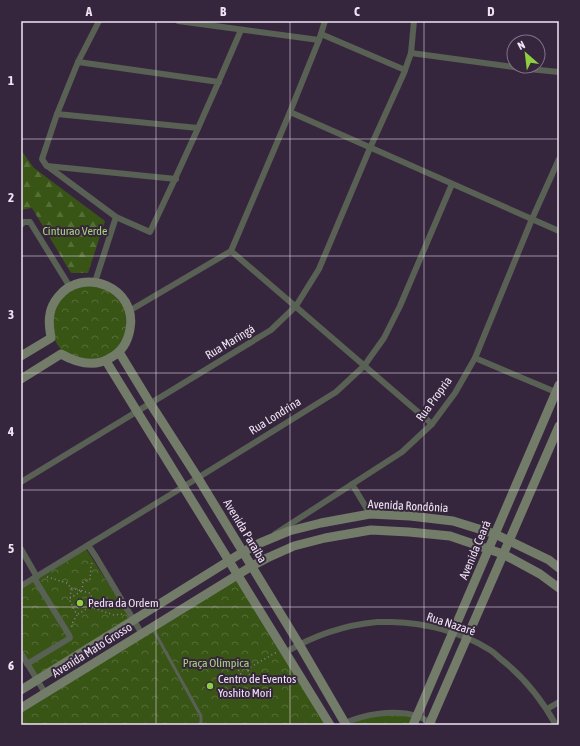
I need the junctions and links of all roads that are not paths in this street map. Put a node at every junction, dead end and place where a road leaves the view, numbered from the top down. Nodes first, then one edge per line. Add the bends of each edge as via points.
1 (99, 21) edge
2 (178, 21) edge
3 (325, 21) edge
4 (414, 21) edge
5 (241, 30) junction
6 (320, 37) junction
7 (411, 53) junction
8 (78, 62) junction
9 (405, 70) junction
10 (559, 72) edge
11 (219, 82) junction
12 (290, 112) junction
13 (57, 114) junction
14 (198, 128) junction
15 (370, 148) junction
16 (559, 158) edge
17 (46, 165) junction
18 (176, 179) junction
19 (452, 184) junction
20 (116, 217) junction
21 (532, 219) junction
22 (21, 225) edge
23 (559, 231) edge
24 (231, 251) junction
25 (95, 282) junction
26 (70, 287) junction
27 (296, 306) junction
28 (129, 311) junction
29 (119, 352) junction
30 (21, 356) edge
31 (475, 358) junction
32 (106, 361) junction
33 (364, 366) junction
34 (21, 379) edge
35 (558, 390) edge
36 (150, 403) junction
37 (137, 411) junction
38 (432, 424) junction
39 (559, 426) edge
40 (198, 478) junction
41 (21, 482) edge
42 (352, 484) junction
43 (183, 487) junction
44 (370, 514) junction
45 (495, 534) junction
46 (509, 541) junction
47 (260, 543) junction
48 (88, 545) junction
49 (21, 549) edge
50 (488, 549) junction
51 (243, 552) junction
52 (503, 554) junction
53 (229, 561) junction
54 (252, 566) junction
55 (559, 568) edge
56 (238, 574) junction
57 (37, 577) junction
58 (21, 586) edge
59 (559, 588) edge
60 (132, 616) junction
61 (152, 627) junction
62 (452, 633) junction
63 (142, 634) junction
64 (467, 638) junction
65 (299, 644) junction
66 (284, 650) junction
67 (21, 653) edge
68 (27, 664) junction
69 (37, 680) junction
70 (21, 690) edge
71 (45, 693) junction
72 (559, 702) edge
73 (21, 708) edge
74 (547, 709) junction
75 (415, 721) edge
76 (344, 724) edge
77 (431, 724) edge
78 (198, 725) edge
79 (330, 725) edge
80 (556, 725) edge

1 - 8 street
2 - 5 street
3 - 6 street
4 - 7 street, Rua Maringá
5 - 6 street
5 - 11 street
6 - 9 street
6 - 12 street
7 - 9 street, Rua Maringá
7 - 10 street
8 - 11 street
8 - 13 street
9 - 15 street, Rua Maringá
11 - 14 street
12 - 15 street
12 - 24 street
13 - 14 street
13 - 17 street via 42,159
14 - 18 street
15 - 19 street
15 - 27 street, Rua Maringá via 319,269
16 - 21 street, Rua Propria
17 - 18 street
17 - 20 street
18 - 20 street via 150,232
19 - 21 street
19 - 33 street, Rua Londrina via 400,306 384,338
20 - 25 street
21 - 23 street
21 - 31 street, Rua Propria
22 - 26 street via 30,222
24 - 27 street
24 - 28 street
25 - 26 street via 84,282
25 - 28 street via 117,292
26 - 30 street via 59,296 51,308 51,338
27 - 33 street
27 - 36 street, Rua Maringá via 271,330
28 - 29 street via 131,324 128,338
29 - 32 street
29 - 36 street, Avenida Paraíba
31 - 35 street
31 - 38 street, Rua Propria via 455,393
32 - 34 street via 82,364 61,354
32 - 37 street
33 - 38 street
33 - 40 street, Rua Londrina via 336,392
35 - 45 street, Avenida Ceará
36 - 37 street, Rua Maringá
36 - 40 street, Avenida Paraíba
37 - 41 street, Rua Maringá
37 - 43 street
38 - 42 street, Rua Propria via 402,452
39 - 46 street
40 - 43 street, Rua Londrina
40 - 51 street, Avenida Paraíba
42 - 44 street
42 - 47 street, Rua Propria
43 - 48 street, Rua Londrina
43 - 53 street
44 - 45 street, Avenida Rondônia via 453,521
44 - 47 street, Avenida Rondônia via 289,531
45 - 46 street, Avenida Rondônia
45 - 50 street, Avenida Ceará
46 - 52 street
46 - 55 street, Avenida Rondônia via 549,560
47 - 51 street, Avenida Rondônia
48 - 57 street, Rua Londrina
48 - 60 street
49 - 57 street
50 - 52 street
50 - 54 street via 450,536 371,530 294,546
50 - 62 street, Avenida Ceará
51 - 53 street, Avenida Rondônia
51 - 54 street, Avenida Paraíba
52 - 59 street via 540,574
52 - 64 street
53 - 56 street
53 - 60 street, Avenida Mato Grosso
54 - 56 street
54 - 65 street, Avenida Paraíba
56 - 61 street, Avenida Mato Grosso
56 - 66 street
57 - 58 street, Rua Londrina
57 - 68 street via 70,638
60 - 63 street
60 - 69 street, Avenida Mato Grosso
61 - 63 street, Avenida Mato Grosso
61 - 78 lane via 201,716 201,723
62 - 64 street, Rua Nazaré
62 - 65 street, Rua Nazaré via 404,622 378,622 351,626
62 - 75 street, Avenida Ceará
63 - 71 street, Avenida Mato Grosso
64 - 74 street, Rua Nazaré via 491,650 513,668
64 - 77 street
65 - 66 street, Rua Nazaré
65 - 76 street, Avenida Paraíba
66 - 79 street
67 - 68 street
68 - 69 street
69 - 70 street, Avenida Mato Grosso
69 - 71 street
71 - 73 street, Avenida Mato Grosso
72 - 74 street
74 - 80 street, Rua Nazaré
75 - 76 street via 394,712 368,715
75 - 77 street

